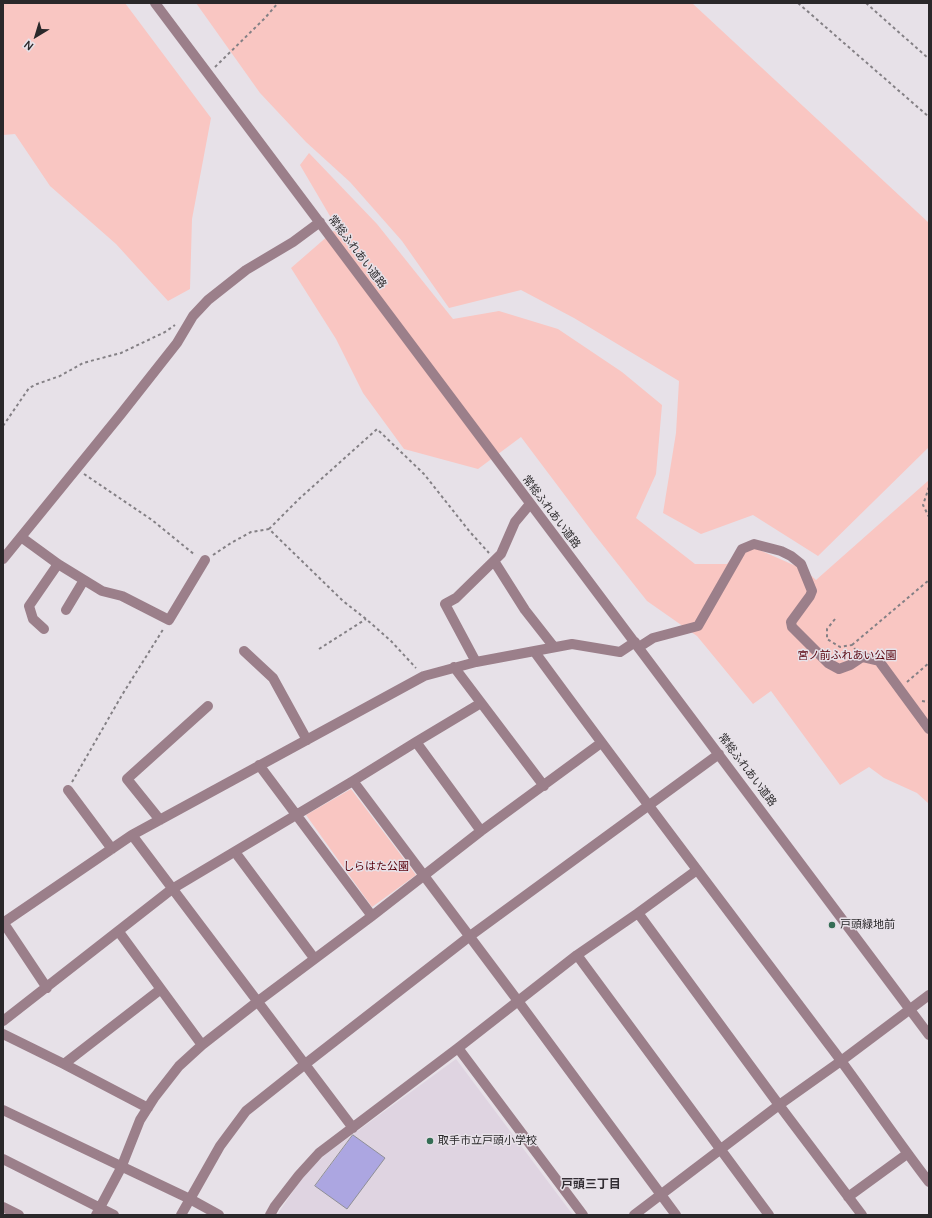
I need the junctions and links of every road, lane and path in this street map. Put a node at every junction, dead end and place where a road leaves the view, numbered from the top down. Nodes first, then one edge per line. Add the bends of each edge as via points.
1 (155, 3) edge
2 (278, 3) edge
3 (798, 3) edge
4 (866, 3) edge
5 (929, 59) edge
6 (208, 74) junction
7 (929, 117) edge
8 (320, 222) junction
9 (175, 325) dead end
10 (3, 426) edge
11 (77, 469) junction
12 (929, 487) edge
13 (530, 504) junction
14 (929, 516) edge
15 (269, 529) junction
16 (21, 537) junction
17 (3, 559) edge
18 (205, 560) junction
19 (494, 561) junction
20 (58, 564) junction
21 (84, 580) junction
22 (929, 580) edge
23 (66, 610) dead end
24 (366, 619) junction
25 (169, 620) junction
26 (835, 620) dead end
27 (44, 629) dead end
28 (637, 644) junction
29 (852, 645) junction
30 (554, 647) junction
31 (319, 649) dead end
32 (244, 651) dead end
33 (534, 651) junction
34 (862, 657) junction
35 (476, 662) junction
36 (929, 663) edge
37 (454, 667) junction
38 (424, 676) junction
39 (899, 688) junction
40 (918, 698) dead end
41 (929, 702) edge
42 (481, 704) junction
43 (208, 706) dead end
44 (929, 729) edge
45 (307, 740) junction
46 (416, 742) junction
47 (601, 743) junction
48 (719, 754) junction
49 (259, 765) junction
50 (353, 781) junction
51 (544, 786) junction
52 (68, 790) joint
53 (649, 806) junction
54 (296, 815) junction
55 (160, 820) junction
56 (481, 831) junction
57 (132, 835) junction
58 (112, 849) junction
59 (235, 852) junction
60 (697, 870) junction
61 (424, 875) junction
62 (172, 889) junction
63 (638, 913) junction
64 (372, 916) junction
65 (3, 923) edge
66 (119, 932) junction
67 (470, 936) junction
68 (577, 955) junction
69 (314, 958) junction
70 (47, 988) junction
71 (161, 989) junction
72 (929, 995) edge
73 (518, 1001) junction
74 (256, 1002) junction
75 (910, 1010) junction
76 (3, 1021) edge
77 (3, 1034) edge
78 (929, 1035) edge
79 (202, 1045) junction
80 (458, 1048) junction
81 (841, 1061) junction
82 (64, 1064) junction
83 (304, 1064) junction
84 (779, 1105) junction
85 (148, 1108) junction
86 (3, 1110) edge
87 (352, 1128) junction
88 (721, 1150) junction
89 (907, 1154) junction
90 (3, 1159) edge
91 (122, 1168) junction
92 (929, 1182) edge
93 (660, 1195) junction
94 (848, 1197) junction
95 (190, 1199) junction
96 (3, 1207) edge
97 (98, 1212) edge
98 (19, 1215) edge
99 (114, 1215) edge
100 (181, 1215) edge
101 (219, 1215) edge
102 (270, 1215) edge
103 (583, 1215) edge
104 (634, 1215) edge
105 (676, 1215) edge
106 (769, 1215) edge
107 (862, 1215) edge

1 - 6 street, 常総ふれあい道路
2 - 6 path
3 - 7 path
4 - 5 path
6 - 8 street, 常総ふれあい道路
8 - 11 street via 293,242 246,270 208,300
8 - 13 street, 常総ふれあい道路
9 - 10 path via 121,353 83,364 29,388
11 - 16 street
11 - 18 path
12 - 14 path via 923,505
13 - 19 street via 515,522 501,554
13 - 28 street, 常総ふれあい道路
15 - 18 path via 251,532
15 - 19 path via 377,429 424,474
15 - 24 path via 343,601
16 - 17 street
16 - 20 street
18 - 25 street
19 - 30 street via 525,610
19 - 35 street via 456,598 445,604
20 - 21 street
20 - 27 street via 29,606 32,619
21 - 23 street
21 - 25 street via 102,591 122,596
22 - 29 path
24 - 31 path
24 - 38 path
25 - 52 path via 122,695
26 - 29 path via 826,630 827,639 840,647
28 - 30 street via 620,652 572,644
28 - 34 street via 698,626 742,549 754,544 781,551 801,564 812,591 791,622 792,627 834,668 850,665
28 - 48 street, 常総ふれあい道路
29 - 34 path
30 - 33 street
32 - 45 street via 273,678
33 - 35 street
33 - 47 street
34 - 39 street via 879,661
35 - 37 street
36 - 39 path
37 - 38 street
37 - 42 street
38 - 45 street
39 - 44 street
40 - 41 path
42 - 46 street
42 - 51 street
43 - 55 street via 128,779
45 - 49 street
46 - 50 street
46 - 56 street
47 - 51 street
47 - 53 street
48 - 53 street
48 - 75 street, 常総ふれあい道路
49 - 54 street
49 - 55 street
50 - 54 street
50 - 61 street
51 - 56 street
52 - 58 street
53 - 60 street
53 - 67 street
54 - 59 street
54 - 64 street
55 - 57 street
56 - 61 street
57 - 58 street
57 - 62 street
58 - 65 street
59 - 62 street
59 - 69 street
60 - 63 street
60 - 81 street
61 - 64 street
61 - 67 street
62 - 66 street
62 - 74 street
63 - 68 street
63 - 84 street
64 - 69 street
65 - 70 street
66 - 70 street
66 - 71 street
67 - 73 street
67 - 83 street
68 - 73 street
68 - 88 street
69 - 74 street
70 - 76 street
71 - 79 street
71 - 82 street
72 - 75 street
73 - 80 street
73 - 93 street
74 - 79 street
74 - 83 street
75 - 78 street, 常総ふれあい道路
75 - 81 street
77 - 82 street
79 - 85 street via 179,1066
80 - 87 street
80 - 103 street
81 - 84 street
81 - 89 street
82 - 85 street
83 - 87 street
83 - 95 street via 246,1111 220,1146
84 - 88 street
84 - 94 street
85 - 91 street via 140,1120
86 - 91 street
87 - 102 street via 319,1153
88 - 93 street
88 - 106 street
89 - 92 street
89 - 94 street
90 - 97 street
91 - 95 street
91 - 97 street
93 - 104 street
93 - 105 street
94 - 107 street
95 - 100 street
95 - 101 street
96 - 98 street
97 - 99 street

